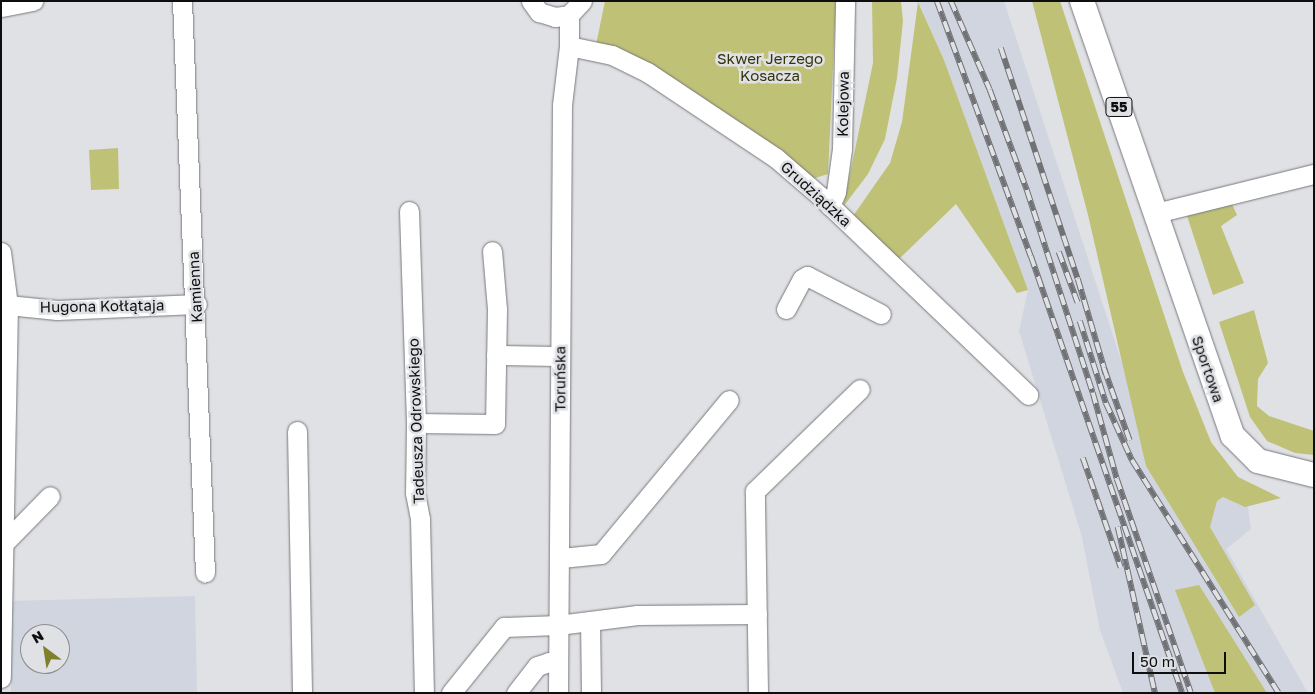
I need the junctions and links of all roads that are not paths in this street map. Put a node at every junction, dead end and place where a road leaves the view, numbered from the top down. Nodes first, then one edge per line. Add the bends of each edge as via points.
1 (33, 1) edge
2 (182, 1) edge
3 (531, 1) edge
4 (582, 1) edge
5 (845, 1) edge
6 (1082, 1) edge
7 (1, 7) edge
8 (562, 16) junction
9 (569, 46) junction
10 (565, 65) junction
11 (1314, 174) edge
12 (830, 206) junction
13 (409, 211) dead end
14 (1156, 213) junction
15 (492, 251) dead end
16 (1, 252) edge
17 (196, 304) junction
18 (8, 305) junction
19 (786, 309) dead end
20 (881, 314) dead end
21 (496, 356) junction
22 (560, 356) junction
23 (860, 389) dead end
24 (1028, 394) dead end
25 (729, 400) dead end
26 (416, 423) junction
27 (297, 431) dead end
28 (3, 470) edge
29 (1314, 475) edge
30 (50, 496) dead end
31 (5, 542) junction
32 (561, 558) junction
33 (205, 573) dead end
34 (757, 614) junction
35 (590, 621) junction
36 (558, 625) junction
37 (558, 663) junction
38 (1, 678) edge
39 (423, 692) edge
40 (302, 693) edge
41 (451, 693) edge
42 (516, 693) edge
43 (558, 693) edge
44 (590, 693) edge
45 (758, 693) edge

1 - 7 street
2 - 17 street, Kamienna
3 - 8 street via 539,12
4 - 8 street
5 - 12 street, Kolejowa via 842,149 836,192
6 - 14 main road, 55
8 - 9 street, Toruńska
8 - 10 street, Toruńska
9 - 10 street, Toruńska
9 - 12 street, Grudziądzka via 612,55 647,72 776,158
10 - 22 street, Toruńska
11 - 14 street
12 - 24 street, Grudziądzka
13 - 26 street, Tadeusza Odrowskiego
14 - 29 main road, Sportowa / 55 via 1233,436 1258,462
15 - 21 street via 497,309
16 - 18 street
17 - 18 street, Hugona Kołłątaja via 57,310
17 - 33 street, Kamienna
18 - 28 street
19 - 20 street via 802,279 808,276
21 - 22 street
21 - 26 street via 495,424
22 - 32 street, Toruńska
23 - 34 street via 755,491
25 - 32 street via 601,554
26 - 39 street, Tadeusza Odrowskiego via 415,493 421,536
27 - 40 street
28 - 31 street
30 - 31 street
31 - 38 street
32 - 36 street, Toruńska
34 - 35 street via 637,615
34 - 45 street
35 - 36 street
35 - 44 street
36 - 37 street, Toruńska
36 - 41 street via 504,627
37 - 42 street via 536,666
37 - 43 street, Toruńska

